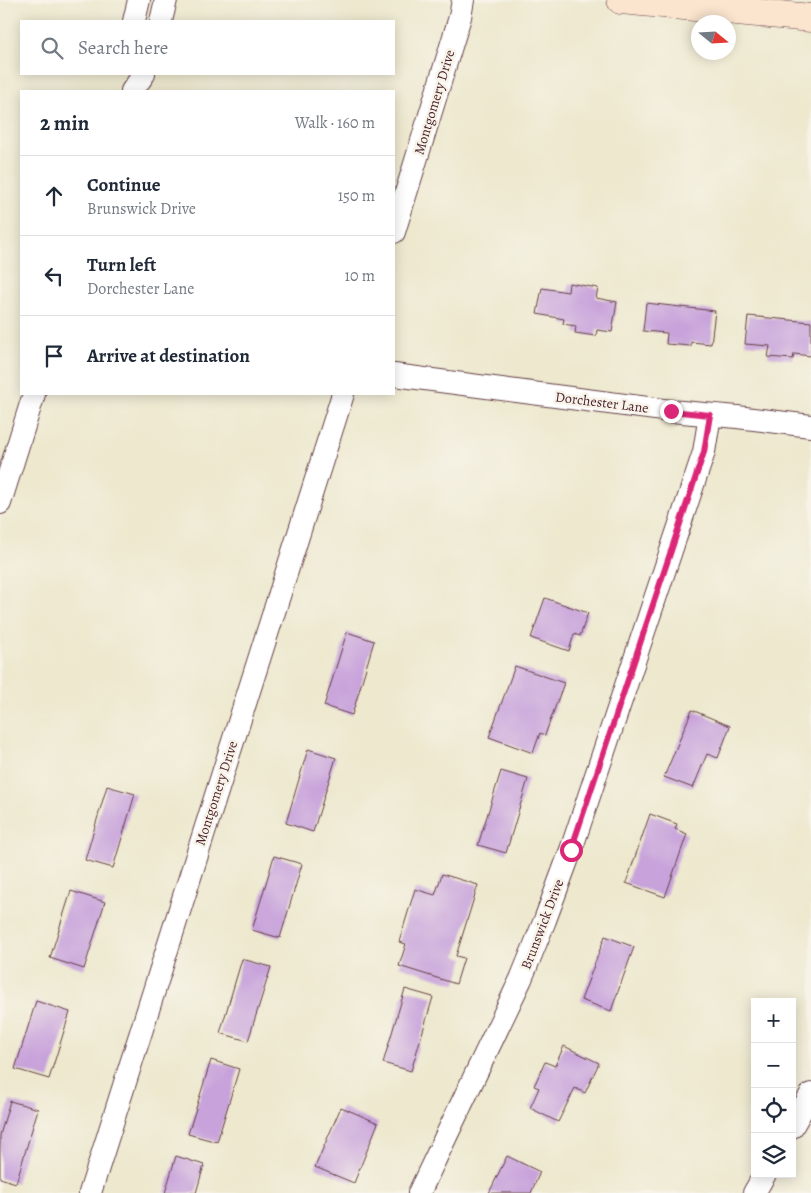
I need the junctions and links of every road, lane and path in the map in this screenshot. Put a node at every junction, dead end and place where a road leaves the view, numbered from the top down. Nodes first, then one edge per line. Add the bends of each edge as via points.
1 (139, 0) edge
2 (166, 0) edge
3 (463, 0) edge
4 (622, 0) edge
5 (655, 1) edge
6 (811, 18) edge
7 (134, 20) edge
8 (161, 20) edge
9 (124, 75) edge
10 (143, 75) edge
11 (126, 90) edge
12 (133, 90) edge
13 (395, 229) edge
14 (395, 375) edge
15 (34, 395) edge
16 (343, 395) edge
17 (710, 415) junction
18 (811, 426) edge
19 (0, 503) edge
20 (811, 1094) edge
21 (796, 1120) edge
22 (763, 1178) edge
23 (90, 1193) edge
24 (419, 1193) edge
25 (754, 1193) edge

1 - 7 street
2 - 8 street
3 - 13 street, Montgomery Drive
4 - 5 street
5 - 6 street
9 - 11 street
10 - 12 street
14 - 17 street, Dorchester Lane
15 - 19 street
16 - 23 street, Montgomery Drive
17 - 18 street, Dorchester Lane
17 - 24 street, Brunswick Drive via 704,452 545,920 521,979
20 - 21 street
22 - 25 street

